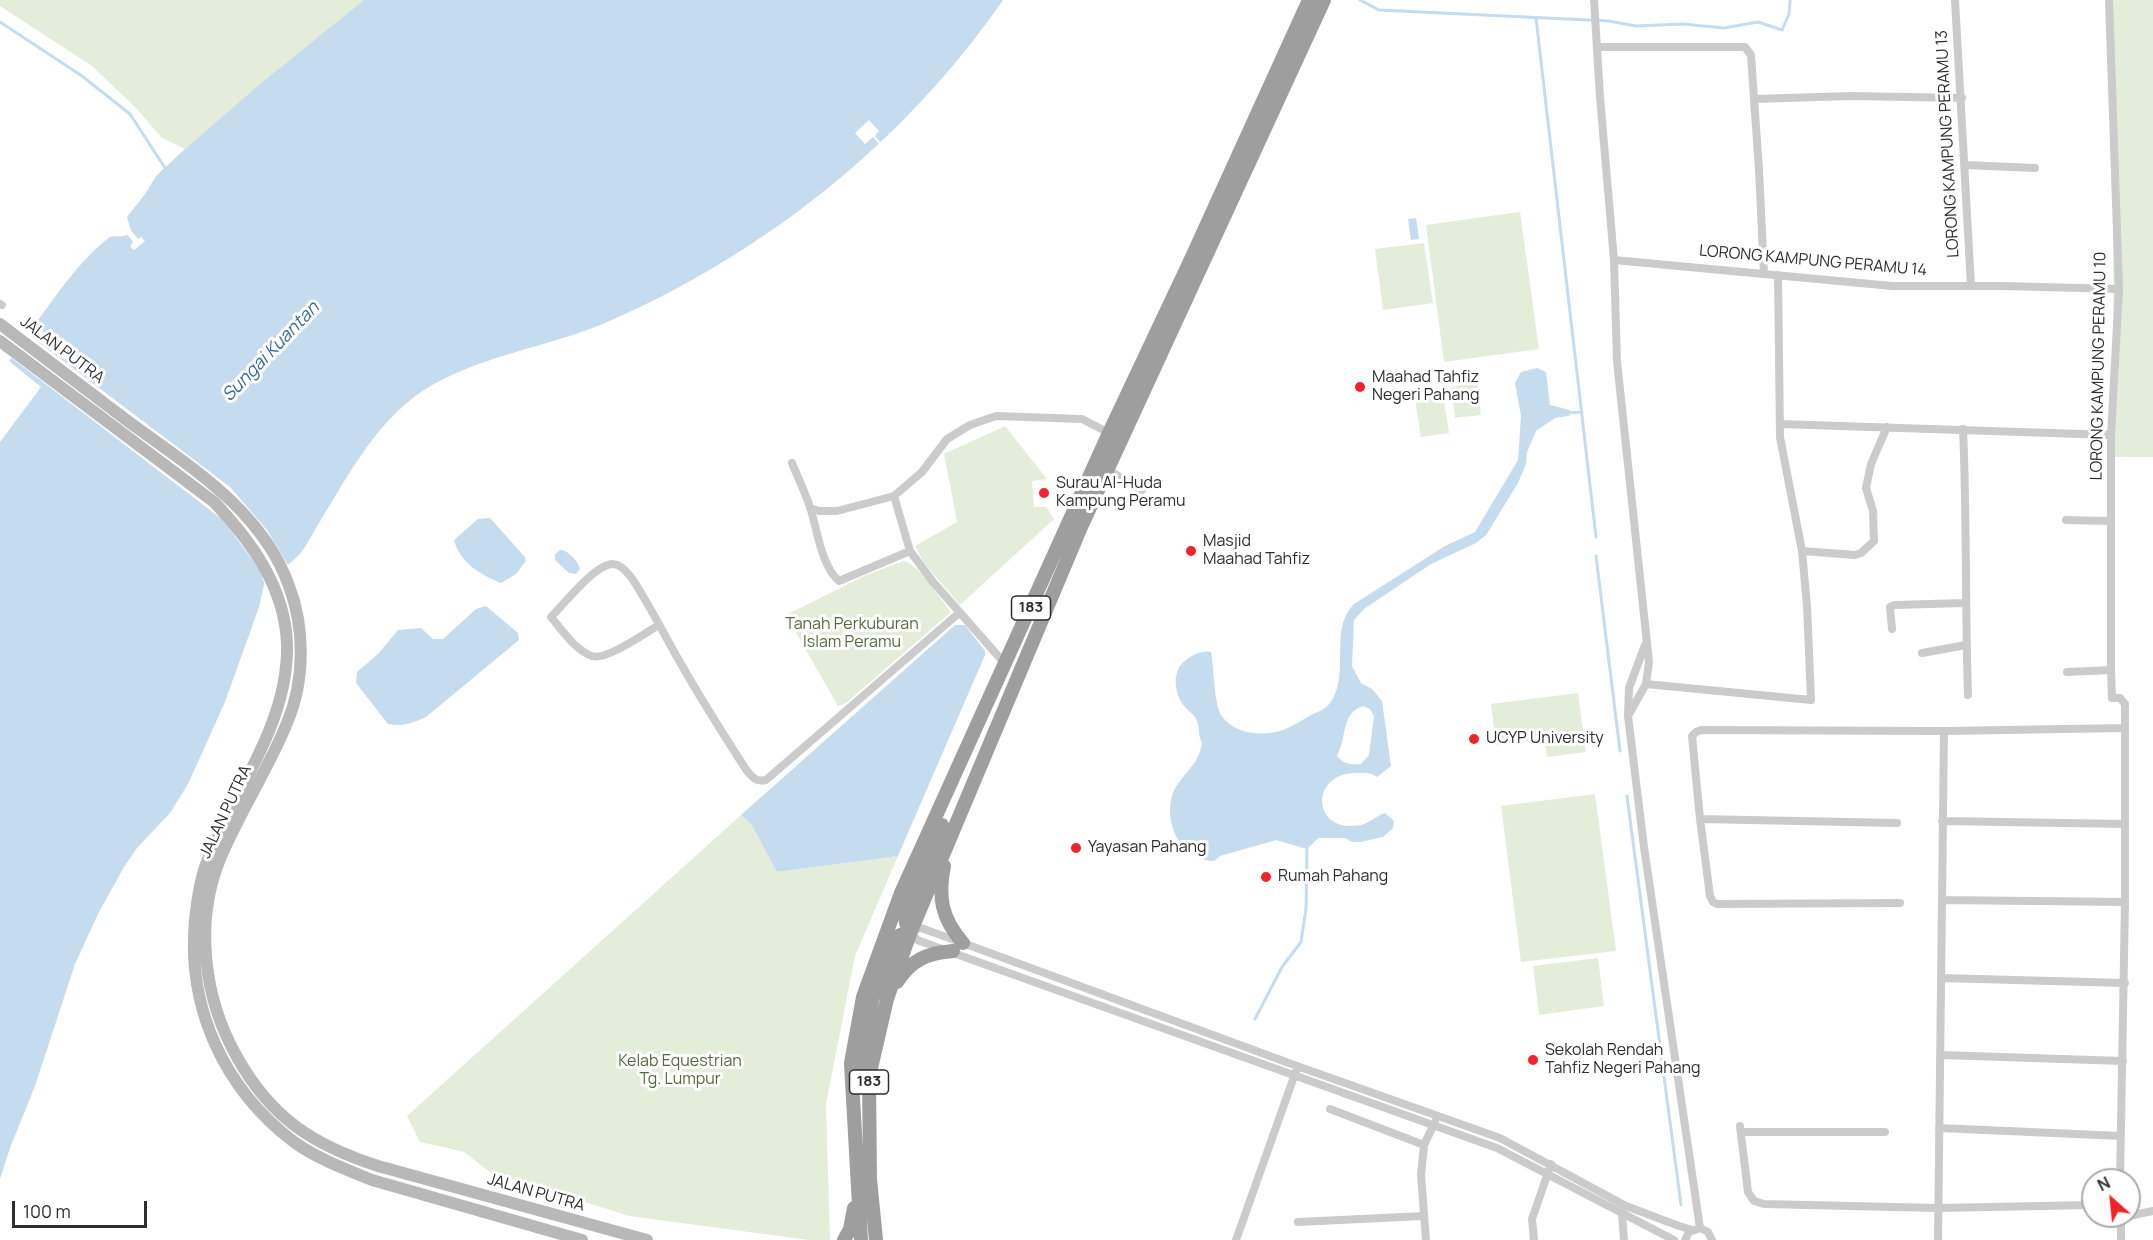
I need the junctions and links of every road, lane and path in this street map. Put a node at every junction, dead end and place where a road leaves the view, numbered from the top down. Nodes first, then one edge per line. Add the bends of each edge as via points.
1 (1309, 0) edge
2 (1324, 0) edge
3 (1594, 0) edge
4 (1955, 0) edge
5 (2109, 0) edge
6 (1598, 47) junction
7 (1962, 98) junction
8 (1754, 99) junction
9 (1965, 165) junction
10 (2035, 168) dead end
11 (1614, 260) junction
12 (1764, 273) junction
13 (1778, 275) junction
14 (1971, 286) junction
15 (2119, 289) junction
16 (0, 324) edge
17 (0, 341) edge
18 (1780, 424) junction
19 (1887, 427) junction
20 (1963, 429) junction
21 (1109, 433) junction
22 (2111, 435) junction
23 (792, 463) dead end
24 (1108, 470) junction
25 (1142, 490) dead end
26 (894, 496) junction
27 (810, 507) junction
28 (2066, 520) dead end
29 (2111, 521) junction
30 (910, 551) junction
31 (1802, 551) junction
32 (1965, 603) junction
33 (959, 613) junction
34 (659, 625) junction
35 (1892, 629) dead end
36 (1646, 642) junction
37 (1966, 645) junction
38 (1922, 653) dead end
39 (1006, 665) junction
40 (2111, 670) junction
41 (2067, 672) dead end
42 (1646, 684) junction
43 (1968, 695) dead end
44 (1628, 716) junction
45 (2125, 728) junction
46 (1944, 731) junction
47 (947, 792) junction
48 (1700, 819) junction
49 (1942, 821) junction
50 (1897, 824) dead end
51 (2125, 824) junction
52 (950, 837) junction
53 (1942, 900) junction
54 (2126, 902) junction
55 (1900, 903) dead end
56 (911, 931) junction
57 (958, 947) junction
58 (1941, 978) junction
59 (2125, 983) junction
60 (887, 999) junction
61 (1941, 1055) junction
62 (2122, 1061) junction
63 (1296, 1070) junction
64 (852, 1080) junction
65 (1330, 1109) dead end
66 (1435, 1120) junction
67 (1939, 1128) junction
68 (1885, 1131) dead end
69 (2121, 1137) junction
70 (1424, 1145) junction
71 (1551, 1164) junction
72 (2120, 1168) edge
73 (1545, 1175) junction
74 (858, 1186) junction
75 (2081, 1205) edge
76 (1938, 1208) junction
77 (1622, 1214) junction
78 (1424, 1216) junction
79 (1298, 1222) dead end
80 (1696, 1229) junction
81 (582, 1240) edge
82 (647, 1240) edge
83 (844, 1240) edge
84 (861, 1240) edge
85 (876, 1240) edge
86 (1236, 1240) edge
87 (1426, 1240) edge
88 (1534, 1240) edge
89 (1624, 1240) edge
90 (1674, 1240) edge
91 (1684, 1240) edge
92 (1712, 1240) edge
93 (1938, 1240) edge

1 - 21 highway, 183
2 - 24 highway, 183
3 - 6 street
4 - 7 street, LORONG KAMPUNG PERAMU 13
5 - 15 street, LORONG KAMPUNG PERAMU 10
6 - 8 street via 1746,47 1751,55
6 - 11 street
7 - 8 street
7 - 9 street, LORONG KAMPUNG PERAMU 13
8 - 12 street
9 - 10 street
9 - 14 street, LORONG KAMPUNG PERAMU 13
11 - 12 street, LORONG KAMPUNG PERAMU 14
11 - 36 street via 1617,361
12 - 13 street, LORONG KAMPUNG PERAMU 14
13 - 14 street, LORONG KAMPUNG PERAMU 14 via 1892,286
13 - 18 street
14 - 15 street, LORONG KAMPUNG PERAMU 14
15 - 22 street, LORONG KAMPUNG PERAMU 10
16 - 82 main road, JALAN PUTRA via 226,495 261,534 290,586 301,647 298,685 289,721 219,860 208,902 210,990 226,1039 250,1081 282,1117 346,1156
17 - 81 main road, JALAN PUTRA via 214,502 254,548 268,570 281,607 287,643 276,716 207,860 197,896 193,947 198,996 215,1046 242,1091 276,1127 317,1157 372,1180
18 - 19 street
18 - 31 street
19 - 20 street
19 - 31 street via 1870,464 1866,488 1873,511 1874,541 1855,555
20 - 22 street
20 - 32 street
21 - 26 street via 1090,421 1072,417 987,418 947,439 922,472
21 - 39 highway, 183
22 - 29 street, LORONG KAMPUNG PERAMU 10
23 - 27 street
24 - 25 street
24 - 52 highway, 183
26 - 27 street via 837,511
26 - 30 street
27 - 30 street via 828,566 839,581
28 - 29 street
29 - 40 street, LORONG KAMPUNG PERAMU 10
30 - 33 street
31 - 42 street via 1811,700
32 - 35 street via 1894,605 1889,611
32 - 37 street
33 - 34 street via 766,780 760,781 747,771
33 - 39 street
34 - 34 street via 630,575 614,564 593,574 551,617 576,645 598,657
36 - 42 street
36 - 44 street via 1629,688
37 - 38 street
37 - 43 street
39 - 47 highway, 183
40 - 41 street
40 - 45 street, LORONG KAMPUNG PERAMU 10 via 2112,698 2120,698 2125,704
42 - 44 street
44 - 80 street
45 - 46 street
45 - 51 street
46 - 48 street via 1701,730 1692,736
46 - 49 street
47 - 56 highway via 948,809 905,912
47 - 64 highway, 183 via 901,893 863,997 851,1063
48 - 50 street
48 - 55 street via 1710,896 1717,904
49 - 51 street
49 - 53 street
51 - 54 street
52 - 56 highway, 183
52 - 57 highway via 940,886 941,903
53 - 54 street
53 - 58 street
54 - 59 street
56 - 57 street via 921,928
56 - 57 street via 917,940
56 - 60 highway, 183
56 - 64 highway via 892,944 872,1000 861,1065
57 - 60 highway via 914,963
57 - 63 street
57 - 63 street
58 - 59 street
58 - 61 street
59 - 62 street
60 - 85 highway, 183 via 868,1077 870,1179
61 - 62 street
61 - 67 street
62 - 69 street
63 - 66 street
63 - 86 street
64 - 74 highway, 183
65 - 70 street
66 - 70 street
66 - 71 street via 1500,1138
66 - 73 street
67 - 69 street
67 - 76 street
68 - 76 street via 1741,1129 1748,1192 1754,1201 1764,1204
69 - 72 street
70 - 78 street
71 - 73 street
71 - 80 street via 1626,1206
73 - 77 street
73 - 88 street via 1532,1219
74 - 83 highway via 850,1229
74 - 84 highway, 183
75 - 76 street
76 - 93 street
77 - 89 street
77 - 90 street
78 - 79 street
78 - 87 street
80 - 91 street
80 - 92 street via 1708,1232

